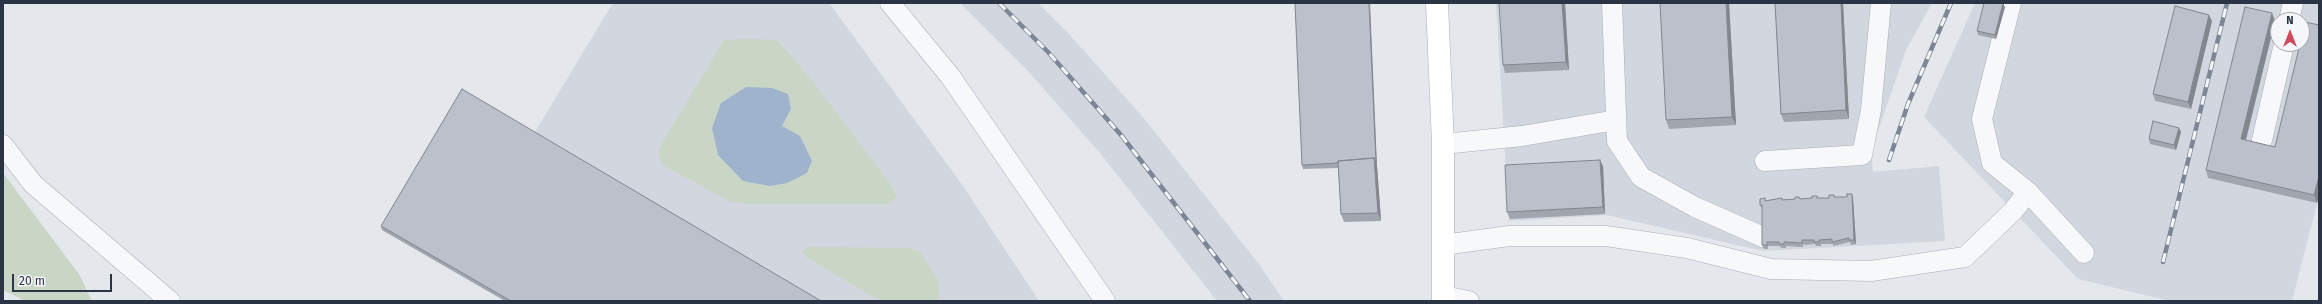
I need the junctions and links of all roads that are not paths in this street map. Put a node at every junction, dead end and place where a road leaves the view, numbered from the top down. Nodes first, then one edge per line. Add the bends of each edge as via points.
1 (890, 3) edge
2 (1437, 3) edge
3 (1612, 3) edge
4 (1881, 3) edge
5 (2011, 3) edge
6 (2282, 52) edge
7 (1616, 120) junction
8 (2262, 140) dead end
9 (1443, 144) junction
10 (3, 145) edge
11 (1766, 161) dead end
12 (2028, 192) junction
13 (1763, 237) edge
14 (1443, 245) junction
15 (2084, 253) dead end
16 (1443, 299) edge
17 (170, 301) edge
18 (1105, 301) edge
19 (1469, 301) edge

1 - 18 lane via 950,76
2 - 9 street
3 - 7 lane
4 - 11 lane via 1871,110 1862,155
5 - 12 lane via 1982,119 1992,163
6 - 8 lane
7 - 9 lane via 1522,136
7 - 13 lane via 1617,141 1641,177 1695,207
9 - 14 street
10 - 17 lane via 33,184
12 - 14 lane via 2013,211 1965,257 1871,271 1771,269 1687,248 1606,236 1510,236
12 - 15 lane
14 - 16 street
16 - 19 lane

